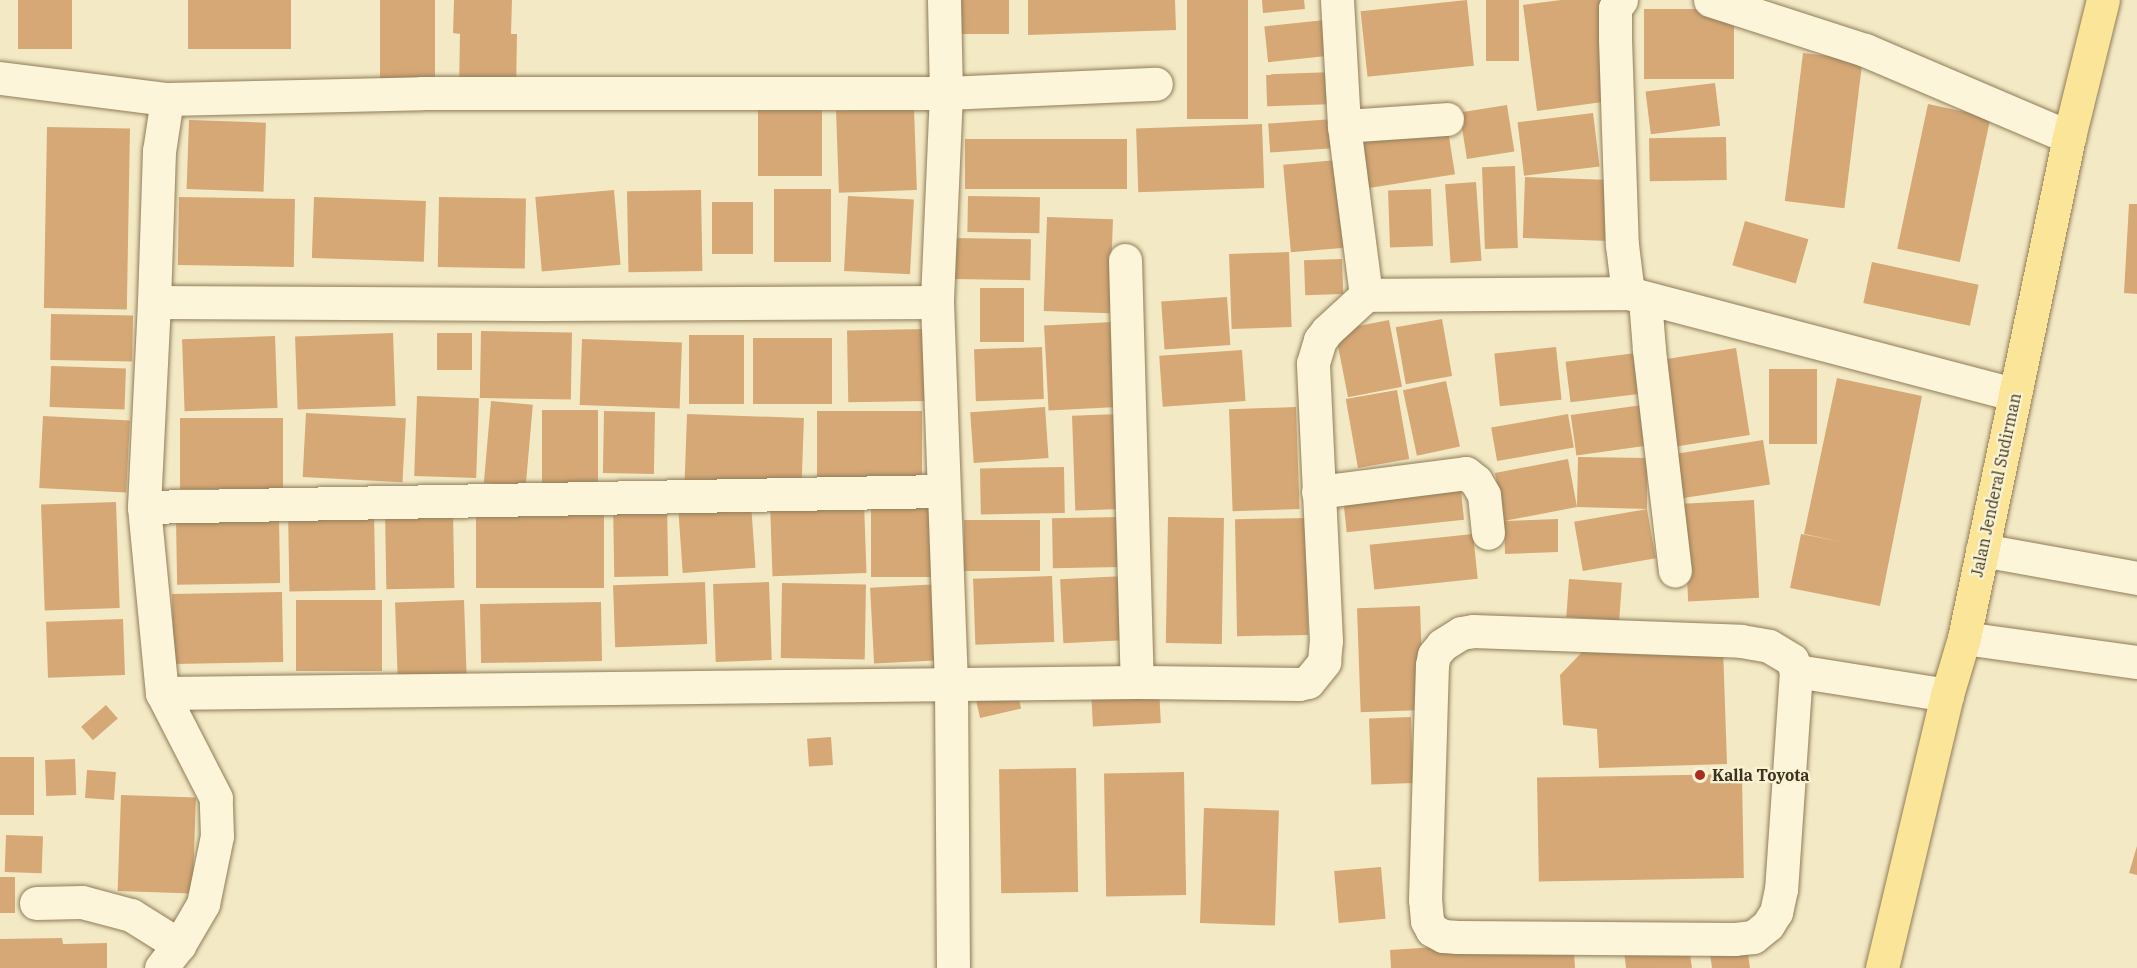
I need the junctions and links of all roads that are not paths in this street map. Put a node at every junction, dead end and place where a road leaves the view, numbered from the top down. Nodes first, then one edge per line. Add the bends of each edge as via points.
1 (944, 0) edge
2 (1337, 0) edge
3 (1621, 0) edge
4 (1710, 0) edge
5 (2103, 0) edge
6 (0, 78) edge
7 (1156, 84) dead end
8 (946, 93) junction
9 (167, 99) junction
10 (1447, 119) dead end
11 (1344, 126) junction
12 (2069, 137) junction
13 (1125, 260) dead end
14 (1366, 295) junction
15 (1637, 296) junction
16 (154, 302) junction
17 (937, 302) junction
18 (2014, 394) junction
19 (942, 491) junction
20 (1318, 492) junction
21 (144, 507) junction
22 (1488, 533) dead end
23 (1982, 550) junction
24 (1675, 570) dead end
25 (2137, 578) edge
26 (1964, 638) junction
27 (2137, 662) edge
28 (1796, 671) junction
29 (1137, 682) junction
30 (951, 685) junction
31 (162, 693) junction
32 (1947, 695) junction
33 (36, 903) dead end
34 (170, 957) edge
35 (953, 968) edge
36 (1882, 968) edge

1 - 8 street
2 - 11 street
3 - 15 street via 1615,8 1615,39 1622,245
4 - 12 street via 1865,50
5 - 12 main road, Jalan Jenderal Sudirman
6 - 9 street
7 - 8 street
8 - 9 street via 422,93
8 - 17 street
9 - 16 street via 159,151
10 - 11 street
11 - 14 street
12 - 18 main road, Jalan Jenderal Sudirman
13 - 29 street
14 - 15 street
14 - 20 street via 1327,331 1312,363
15 - 18 street
15 - 24 street via 1649,350
16 - 17 street
16 - 21 street
17 - 19 street
18 - 23 main road, Jalan Jenderal Sudirman
19 - 21 street
19 - 30 street
20 - 22 street via 1466,473 1484,495
20 - 29 street via 1326,641 1324,662 1317,674 1299,684
21 - 31 street
23 - 25 street
23 - 26 main road, Jalan Jenderal Sudirman
26 - 27 street
26 - 32 main road, Jalan Jenderal Sudirman
28 - 28 street via 1781,889 1776,912 1753,937 1458,937 1432,930 1425,900 1432,665 1434,655 1451,638 1473,631 1741,641 1783,653 1792,660
28 - 32 street
29 - 30 street
30 - 31 street
30 - 35 street
31 - 34 street via 216,798 217,836 203,904
32 - 36 main road, Jalan Jenderal Sudirman
33 - 34 street via 82,902 131,915

